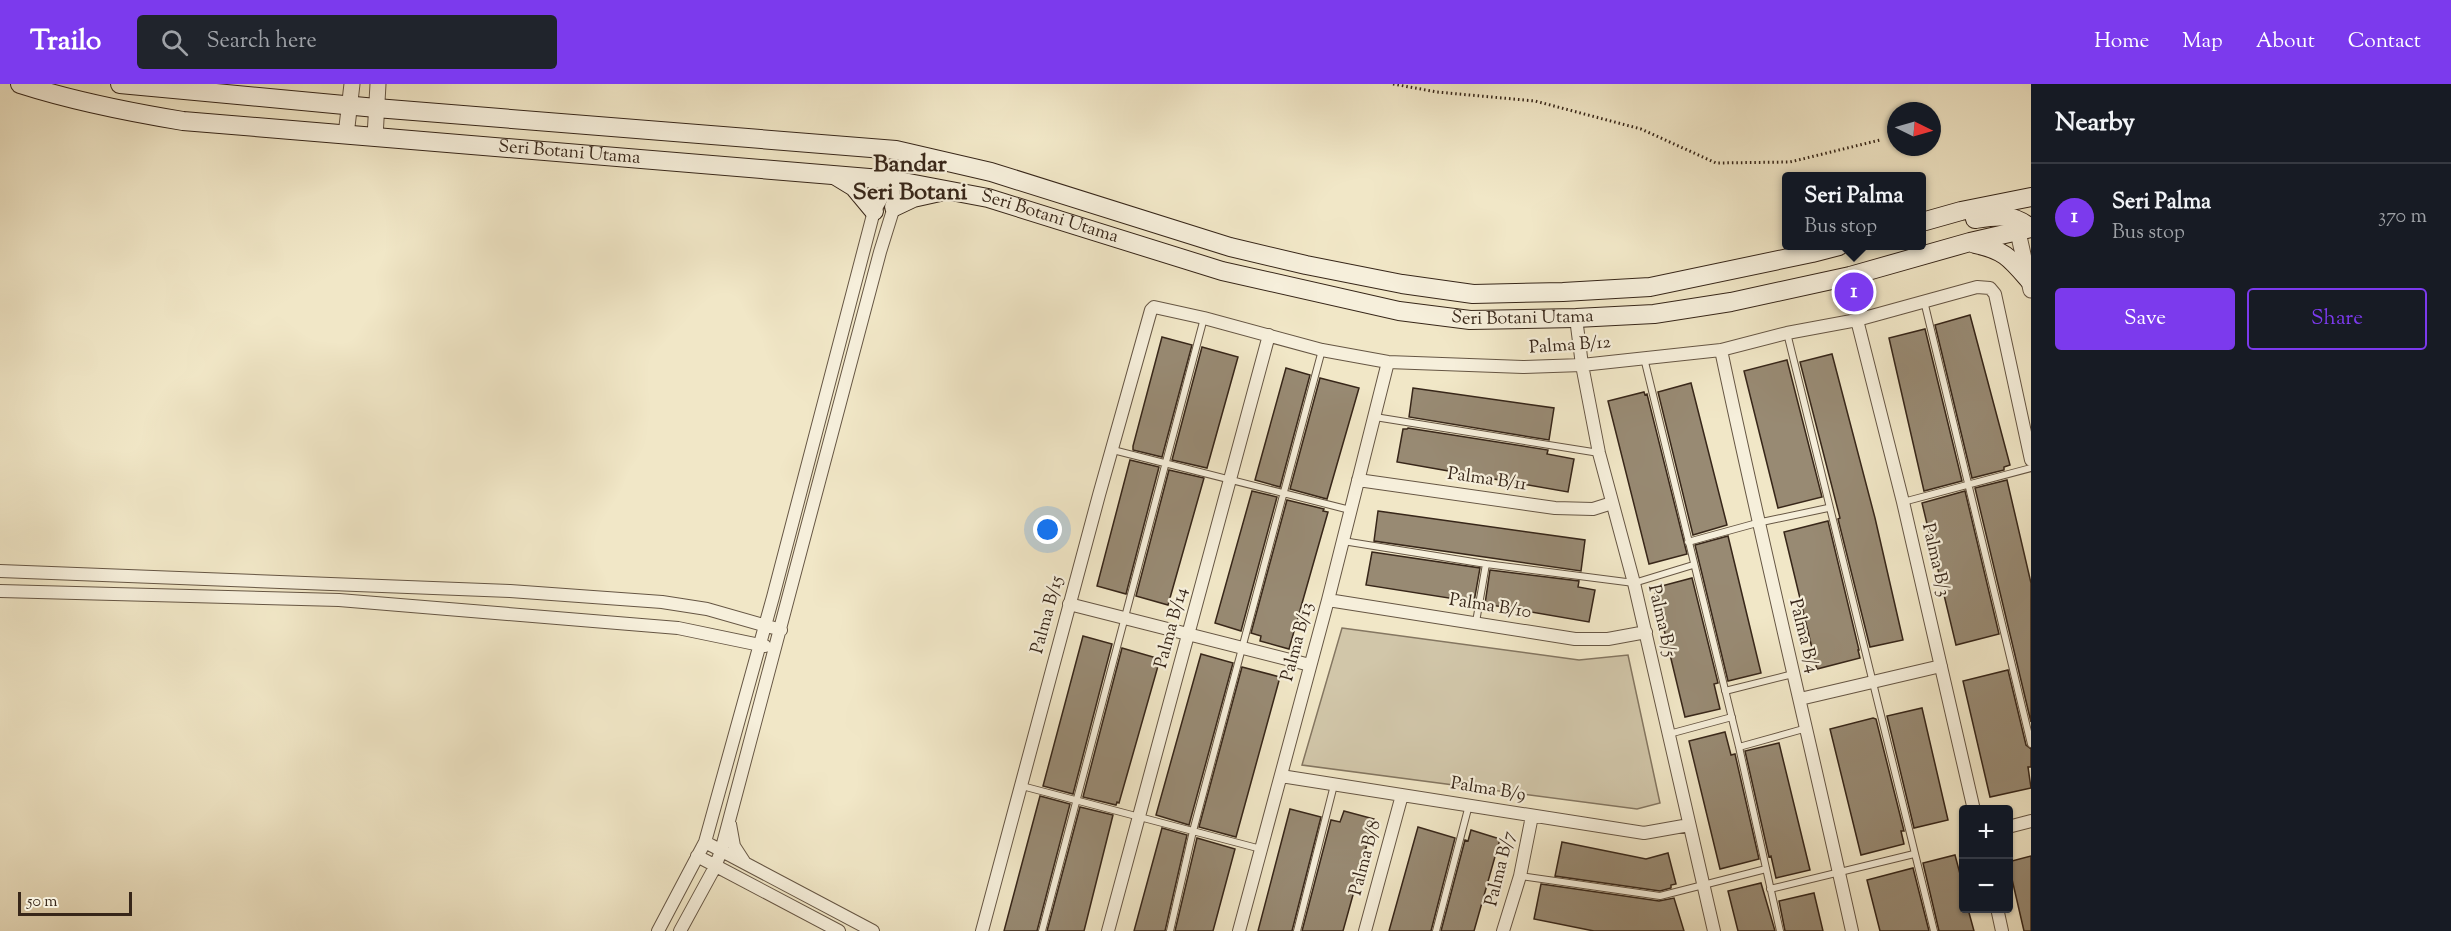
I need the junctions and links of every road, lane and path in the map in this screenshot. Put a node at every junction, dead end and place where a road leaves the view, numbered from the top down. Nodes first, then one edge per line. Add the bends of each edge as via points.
1 (20, 84) edge
2 (120, 84) edge
3 (352, 84) edge
4 (378, 84) edge
5 (1392, 84) edge
6 (349, 105) junction
7 (376, 108) junction
8 (346, 135) junction
9 (375, 137) junction
10 (1880, 140) dead end
11 (869, 147) junction
12 (968, 167) junction
13 (835, 175) junction
14 (892, 180) junction
15 (951, 191) junction
16 (2031, 197) edge
17 (894, 207) junction
18 (874, 211) junction
19 (1961, 211) junction
20 (1926, 221) edge
21 (2027, 226) edge
22 (1970, 242) junction
23 (1824, 250) edge
24 (2030, 285) edge
25 (1924, 300) junction
26 (1151, 310) joint
27 (1204, 318) junction
28 (1576, 318) junction
29 (1857, 320) junction
30 (1787, 333) junction
31 (1269, 334) junction
32 (1322, 350) junction
33 (1721, 350) junction
34 (1644, 357) junction
35 (1388, 362) junction
36 (1582, 365) junction
37 (1374, 417) junction
38 (1113, 450) junction
39 (1599, 453) junction
40 (2031, 460) edge
41 (1164, 465) junction
42 (2031, 468) edge
43 (1230, 480) junction
44 (1358, 480) junction
45 (1967, 485) junction
46 (1285, 494) junction
47 (1904, 502) junction
48 (1612, 503) junction
49 (1828, 508) junction
50 (1350, 510) junction
51 (1757, 523) junction
52 (1343, 541) junction
53 (1688, 542) junction
54 (1486, 564) junction
55 (1693, 565) junction
56 (0, 571) edge
57 (1634, 583) junction
58 (0, 591) edge
59 (1328, 600) junction
60 (1069, 604) junction
61 (1124, 619) junction
62 (1476, 622) junction
63 (765, 625) junction
64 (781, 630) junction
65 (1646, 632) junction
66 (1189, 635) junction
67 (759, 644) junction
68 (775, 649) junction
69 (1242, 649) junction
70 (1310, 665) junction
71 (1941, 666) junction
72 (1793, 674) junction
73 (1872, 681) junction
74 (1725, 691) junction
75 (1800, 699) junction
76 (1732, 717) junction
77 (1807, 728) junction
78 (1669, 734) junction
79 (2031, 744) edge
80 (1739, 747) junction
81 (1281, 776) junction
82 (1335, 784) junction
83 (1022, 786) junction
84 (1402, 795) junction
85 (1076, 801) junction
86 (1469, 805) junction
87 (1973, 805) edge
88 (1532, 816) junction
89 (1139, 818) junction
90 (730, 820) junction
91 (2031, 821) edge
92 (1689, 825) junction
93 (2013, 826) edge
94 (1193, 831) junction
95 (705, 842) junction
96 (1261, 849) junction
97 (721, 851) junction
98 (1914, 854) junction
99 (697, 856) junction
100 (746, 864) junction
101 (715, 867) junction
102 (1766, 869) junction
103 (1839, 872) junction
104 (1520, 876) junction
105 (741, 881) junction
106 (1704, 885) junction
107 (705, 886) junction
108 (1770, 889) junction
109 (1998, 913) edge
110 (658, 931) edge
111 (680, 931) edge
112 (839, 931) edge
113 (873, 931) edge
114 (982, 931) edge
115 (1042, 931) edge
116 (1108, 931) edge
117 (1170, 931) edge
118 (1239, 931) edge
119 (1297, 931) edge
120 (1365, 931) edge
121 (1436, 931) edge
122 (1503, 931) edge
123 (1714, 931) edge
124 (1780, 931) edge
125 (1852, 931) edge
126 (1934, 931) edge
127 (2002, 931) edge

1 - 8 main road, Seri Botani Utama via 56,96 183,121
2 - 6 main road, Seri Botani Utama
3 - 6 street
4 - 7 street
5 - 10 path via 1535,101 1641,129 1716,163 1790,162
6 - 7 main road, Seri Botani Utama
6 - 8 street
7 - 9 street
7 - 11 main road, Seri Botani Utama
8 - 9 main road, Seri Botani Utama
9 - 13 main road, Seri Botani Utama
11 - 12 main road, Seri Botani Utama
11 - 14 main road via 882,160
12 - 14 main road via 914,168
12 - 23 main road, Seri Botani Utama via 1230,247 1370,278 1473,294 1650,286
13 - 14 main road, Seri Botani Utama
13 - 18 main road via 854,187
14 - 15 main road, Seri Botani Utama
14 - 17 street
14 - 18 street
15 - 17 main road via 914,198
15 - 28 main road, Seri Botani Utama via 988,198 1222,271 1399,311 1470,320
16 - 19 main road
17 - 64 street
18 - 63 street
19 - 20 main road
19 - 21 main road via 1972,219 2000,216
21 - 22 main road, Seri Botani Utama
21 - 24 street
22 - 24 main road via 2002,252
22 - 28 main road, Seri Botani Utama via 1850,276 1731,302 1654,314
25 - 29 street, Palma B/12
25 - 40 street, Palma B/12 via 1977,287 1990,288 1995,294
25 - 45 lane
26 - 27 street, Palma B/12 via 1159,308
26 - 38 street, Palma B/15
27 - 31 street, Palma B/12
27 - 41 lane
28 - 36 street, Palma B/5
29 - 30 street, Palma B/12
29 - 47 street, Palma B/3
30 - 33 street, Palma B/12
30 - 49 lane
31 - 32 street, Palma B/12
31 - 43 street, Palma B/14
32 - 35 street, Palma B/12
32 - 46 lane
33 - 34 street, Palma B/12
33 - 51 street, Palma B/4
34 - 36 street, Palma B/12
34 - 53 lane
35 - 36 street, Palma B/12
35 - 37 street, Palma B/13
36 - 39 street, Palma B/5
37 - 39 lane
37 - 44 street, Palma B/13
38 - 41 lane
38 - 60 street, Palma B/15
39 - 48 street, Palma B/5
41 - 43 lane
41 - 61 lane
42 - 45 lane
43 - 46 lane
43 - 66 street, Palma B/14
44 - 48 street, Palma B/11 via 1555,508 1593,509
44 - 50 street, Palma B/13
45 - 47 lane
45 - 79 lane
46 - 50 lane
46 - 69 lane
47 - 71 street, Palma B/3
48 - 57 street, Palma B/5
49 - 51 lane
49 - 73 lane
50 - 52 street, Palma B/13
51 - 53 lane
51 - 72 street, Palma B/4
52 - 54 lane
52 - 59 street, Palma B/13
53 - 55 lane
54 - 57 lane
54 - 62 lane
55 - 57 lane
55 - 74 lane
56 - 63 street via 499,591 650,601 707,609
57 - 65 street, Palma B/5
58 - 67 street via 339,600 678,628
59 - 62 street, Palma B/10
59 - 70 street, Palma B/13
60 - 61 street
60 - 83 street, Palma B/15
61 - 66 street
61 - 85 lane
62 - 65 street, Palma B/10 via 1575,639 1608,639
63 - 64 street
63 - 67 street
64 - 68 street
65 - 78 street, Palma B/5
66 - 69 street
66 - 89 street, Palma B/14
67 - 68 street
67 - 95 street
68 - 90 street
69 - 70 street
69 - 94 lane
70 - 81 street, Palma B/13
71 - 73 street
71 - 87 street, Palma B/3
72 - 74 lane
72 - 75 street, Palma B/4
73 - 75 street
73 - 98 lane
74 - 76 lane
75 - 77 street, Palma B/4
76 - 78 lane
76 - 80 lane
77 - 80 lane
77 - 103 street, Palma B/4
78 - 92 street, Palma B/5
80 - 102 lane
81 - 82 street, Palma B/9
81 - 96 street, Palma B/13
82 - 84 street, Palma B/9
82 - 119 lane
83 - 85 lane
83 - 114 street, Palma B/15
84 - 86 street, Palma B/9
84 - 120 street, Palma B/8
85 - 89 lane
85 - 115 lane
86 - 88 street, Palma B/9
86 - 121 lane
88 - 92 street, Palma B/9 via 1644,833
88 - 104 street, Palma B/7
89 - 94 lane
89 - 116 street, Palma B/14
90 - 97 street
90 - 100 street via 734,846
91 - 93 street
92 - 106 street, Palma B/5
94 - 96 lane
94 - 117 lane
95 - 97 street
95 - 99 street
96 - 118 street, Palma B/13
97 - 100 street
97 - 101 street
98 - 103 lane
98 - 126 lane
99 - 101 street
99 - 110 street
100 - 113 street
101 - 105 street
101 - 107 street
102 - 106 lane
102 - 108 lane
103 - 108 lane
103 - 125 street, Palma B/4
104 - 106 lane via 1660,896
104 - 122 street, Palma B/7
105 - 107 street
105 - 112 street
106 - 123 street, Palma B/5
107 - 111 street
108 - 124 lane
109 - 127 street

